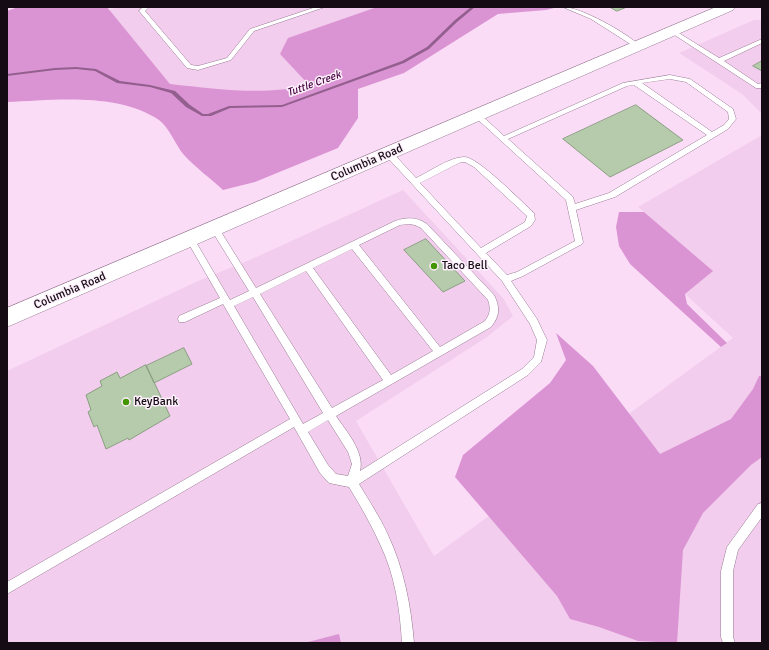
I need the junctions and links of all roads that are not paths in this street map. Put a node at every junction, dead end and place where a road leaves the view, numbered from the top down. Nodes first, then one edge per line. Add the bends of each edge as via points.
1 (146, 7) edge
2 (322, 7) edge
3 (566, 7) edge
4 (728, 7) edge
5 (672, 31) junction
6 (762, 41) edge
7 (637, 46) junction
8 (719, 61) junction
9 (636, 82) junction
10 (760, 86) edge
11 (477, 115) junction
12 (712, 135) junction
13 (503, 139) junction
14 (389, 154) junction
15 (415, 182) junction
16 (572, 208) junction
17 (215, 229) junction
18 (190, 240) junction
19 (354, 245) junction
20 (480, 252) junction
21 (308, 267) junction
22 (505, 279) junction
23 (255, 293) junction
24 (226, 302) junction
25 (7, 318) edge
26 (182, 319) dead end
27 (439, 352) junction
28 (390, 381) junction
29 (329, 414) junction
30 (298, 425) junction
31 (352, 482) junction
32 (762, 508) edge
33 (7, 588) edge
34 (408, 643) edge
35 (729, 643) edge

1 - 2 lane via 142,11 189,67 198,68 229,59 252,30
3 - 7 lane via 593,18
4 - 5 main road, Columbia Road
5 - 7 main road, Columbia Road
5 - 8 lane
6 - 8 lane
7 - 11 main road, Columbia Road
8 - 10 lane
9 - 12 lane
9 - 12 lane via 661,78 688,80 726,106 731,110 733,119 726,127
9 - 13 lane via 616,87
11 - 13 lane
11 - 14 main road, Columbia Road
12 - 16 lane via 612,195
13 - 16 lane via 570,199
14 - 15 lane
14 - 17 main road, Columbia Road
15 - 20 lane
15 - 20 lane via 458,160 466,159 477,165 531,215 528,224
16 - 22 lane via 579,242 520,274
17 - 18 main road, Columbia Road
17 - 23 lane
18 - 24 lane
18 - 25 main road, Columbia Road
19 - 21 lane
19 - 27 lane
19 - 27 lane via 398,223 415,221 424,226 491,298 495,310 492,320
20 - 22 lane
21 - 23 lane
21 - 28 lane
22 - 31 lane via 534,322 542,340 538,358 525,372
23 - 24 lane
23 - 29 lane
24 - 26 lane
24 - 30 lane
27 - 28 lane
28 - 29 lane
29 - 30 lane
29 - 31 lane via 352,450 357,464
30 - 31 lane via 324,469 333,479
30 - 33 lane
31 - 34 lane via 384,539 398,579 406,613
32 - 35 lane via 733,547 727,571

